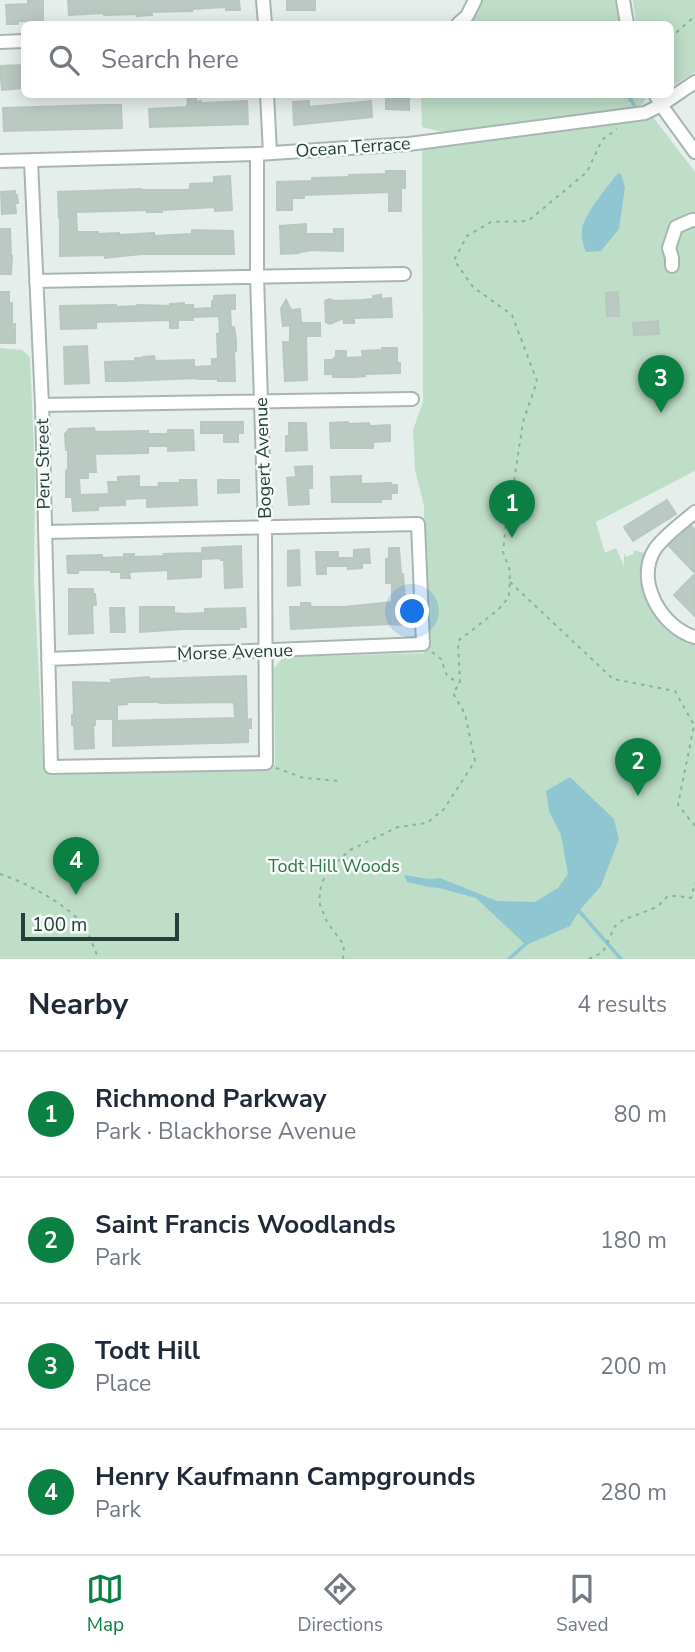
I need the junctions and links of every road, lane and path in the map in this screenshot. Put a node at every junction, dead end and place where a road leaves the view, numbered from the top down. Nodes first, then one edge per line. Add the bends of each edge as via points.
1 (263, 0) edge
2 (475, 0) edge
3 (623, 0) edge
4 (695, 16) edge
5 (265, 21) edge
6 (461, 21) edge
7 (626, 21) edge
8 (674, 34) edge
9 (21, 41) edge
10 (0, 42) edge
11 (695, 82) edge
12 (674, 92) edge
13 (267, 98) edge
14 (658, 100) edge
15 (619, 128) dead end
16 (695, 152) edge
17 (263, 153) junction
18 (0, 161) edge
19 (31, 161) junction
20 (695, 220) edge
21 (672, 266) dead end
22 (404, 274) dead end
23 (257, 276) junction
24 (36, 281) junction
25 (412, 399) dead end
26 (261, 401) junction
27 (41, 405) junction
28 (695, 512) edge
29 (265, 528) junction
30 (45, 532) junction
31 (509, 581) junction
32 (695, 637) edge
33 (423, 644) junction
34 (266, 650) junction
35 (48, 659) junction
36 (460, 683) junction
37 (266, 763) junction
38 (341, 781) dead end
39 (695, 826) edge
40 (0, 874) edge
41 (695, 883) edge
42 (99, 959) edge
43 (343, 959) edge
44 (589, 959) edge

1 - 5 street
2 - 6 street
3 - 7 street
4 - 8 path
9 - 10 street
11 - 12 street, Ocean Terrace
13 - 17 street, Bogert Avenue
14 - 16 street
14 - 17 street, Ocean Terrace via 645,113 409,144
15 - 31 path via 602,140 587,172 527,221 491,222 467,236 454,260 473,287 512,315 537,381 523,422 513,488 504,507 503,552
17 - 19 street, Ocean Terrace
17 - 23 street, Bogert Avenue
18 - 19 street, Ocean Terrace
19 - 24 street, Peru Street
20 - 21 street via 676,227 669,248
22 - 23 street
23 - 24 street
23 - 26 street, Bogert Avenue
24 - 27 street, Peru Street
25 - 26 street
26 - 27 street
26 - 29 street, Bogert Avenue
27 - 30 street, Peru Street
28 - 32 street via 655,548 648,562 649,586 661,613 674,627
29 - 30 street
29 - 33 street via 418,524
29 - 34 street, Bogert Avenue
30 - 35 street, Peru Street
31 - 36 path via 509,597 498,610 458,641
31 - 39 path via 613,679 675,691 694,724 678,805
33 - 34 street, Morse Avenue
33 - 36 path via 441,659 447,676
34 - 35 street, Morse Avenue
34 - 37 street, Bogert Avenue
35 - 37 street, Peru Street via 51,767
36 - 43 path via 453,693 466,714 475,761 444,808 428,823 398,827 350,850 328,870 321,885 319,902 344,945
37 - 38 path via 304,778
40 - 42 path via 62,906 79,920
41 - 44 path via 691,898 668,896 657,907 623,920 615,926 603,952

